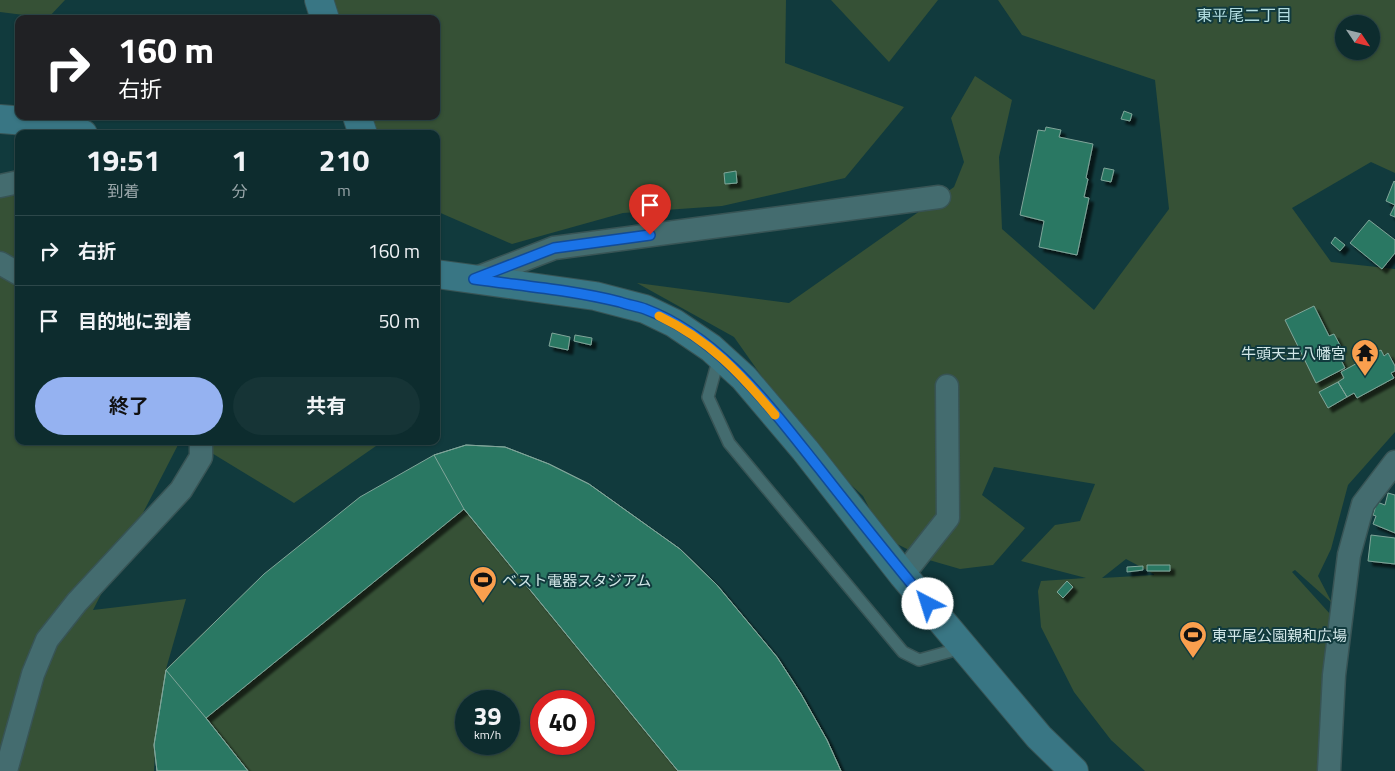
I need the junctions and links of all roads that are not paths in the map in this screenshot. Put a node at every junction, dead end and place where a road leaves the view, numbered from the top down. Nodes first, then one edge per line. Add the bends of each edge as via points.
1 (319, 0) edge
2 (324, 15) edge
3 (0, 119) edge
4 (15, 120) edge
5 (16, 120) edge
6 (73, 130) edge
7 (15, 183) edge
8 (0, 186) edge
9 (939, 197) dead end
10 (0, 263) edge
11 (15, 272) edge
12 (440, 275) edge
13 (474, 279) junction
14 (719, 355) junction
15 (947, 386) dead end
16 (201, 445) edge
17 (1395, 462) edge
18 (904, 575) junction
19 (964, 647) junction
20 (6, 771) edge
21 (1074, 771) edge
22 (1329, 771) edge

1 - 2 street
3 - 4 street
5 - 6 street
7 - 8 street
9 - 13 street via 554,248
10 - 11 street
12 - 13 street
13 - 14 street via 595,296 645,309 674,323
14 - 18 street via 744,378 799,443
14 - 19 lane via 708,397 729,443 903,652 919,660
15 - 18 street via 948,518
16 - 20 street via 201,457 181,490 77,602 47,640 33,674
17 - 22 street via 1363,504 1349,554 1334,675
18 - 19 street
19 - 21 street via 1040,737

